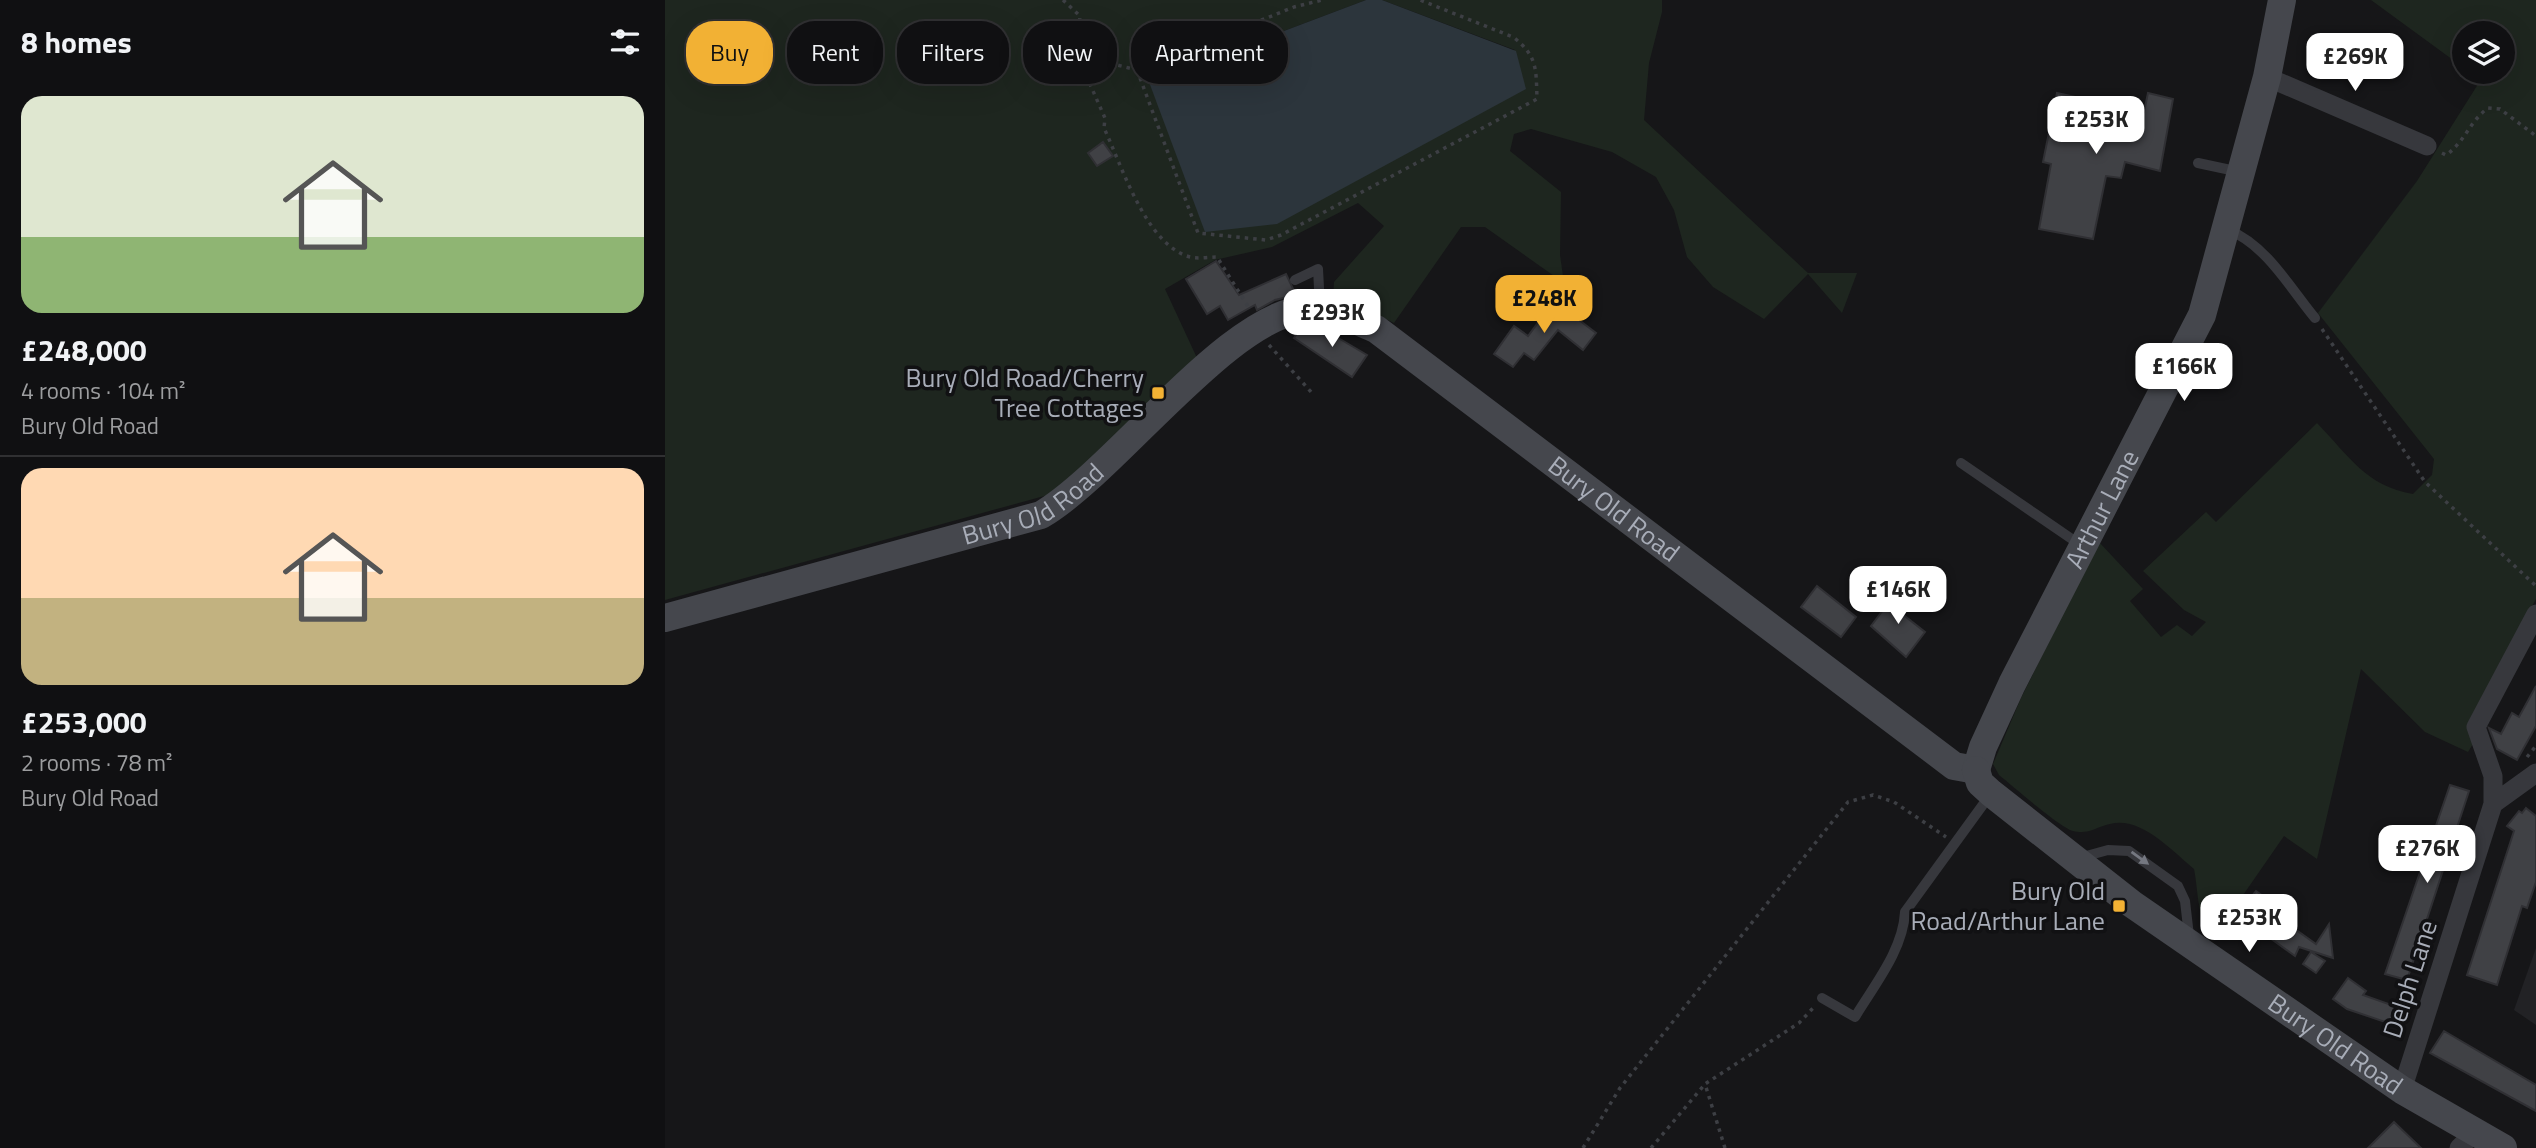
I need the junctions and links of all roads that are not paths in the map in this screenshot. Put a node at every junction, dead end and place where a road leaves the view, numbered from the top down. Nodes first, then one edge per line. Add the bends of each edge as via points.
1 (2283, 0) edge
2 (2267, 77) junction
3 (2427, 146) road end
4 (2198, 163) dead end
5 (2241, 172) junction
6 (2225, 229) junction
7 (1295, 280) dead end
8 (1320, 309) junction
9 (2315, 318) road end
10 (1961, 463) dead end
11 (2083, 546) junction
12 (2536, 614) edge
13 (665, 618) edge
14 (2536, 773) edge
15 (1984, 782) junction
16 (2493, 804) junction
17 (2075, 859) junction
18 (2190, 944) junction
19 (1822, 998) road end
20 (2402, 1090) junction
21 (2466, 1140) edge
22 (2504, 1148) edge

1 - 2 street, Arthur Lane
2 - 3 street
2 - 5 street, Arthur Lane
4 - 5 lane
5 - 6 street, Arthur Lane
6 - 9 lane via 2261,251
6 - 11 street, Arthur Lane via 2202,315
7 - 8 lane via 1318,269
8 - 13 street, Bury Old Road via 1285,314 1256,327 1211,363 1087,483 1041,515
8 - 15 street, Bury Old Road via 1376,329 1954,766
10 - 11 lane
11 - 15 street, Arthur Lane via 1983,747
12 - 16 street, Delph Lane via 2476,727 2493,776
14 - 16 street
15 - 17 street, Bury Old Road
15 - 19 lane via 1954,842 1905,912 1896,948 1855,1017
16 - 20 street, Delph Lane
17 - 18 street, Bury Old Road
17 -> 18 lane via 2108,850 2129,851 2178,886 2185,901
18 - 20 street, Bury Old Road
20 - 21 street, Bury Old Road
21 - 22 street, Bury Old Road

